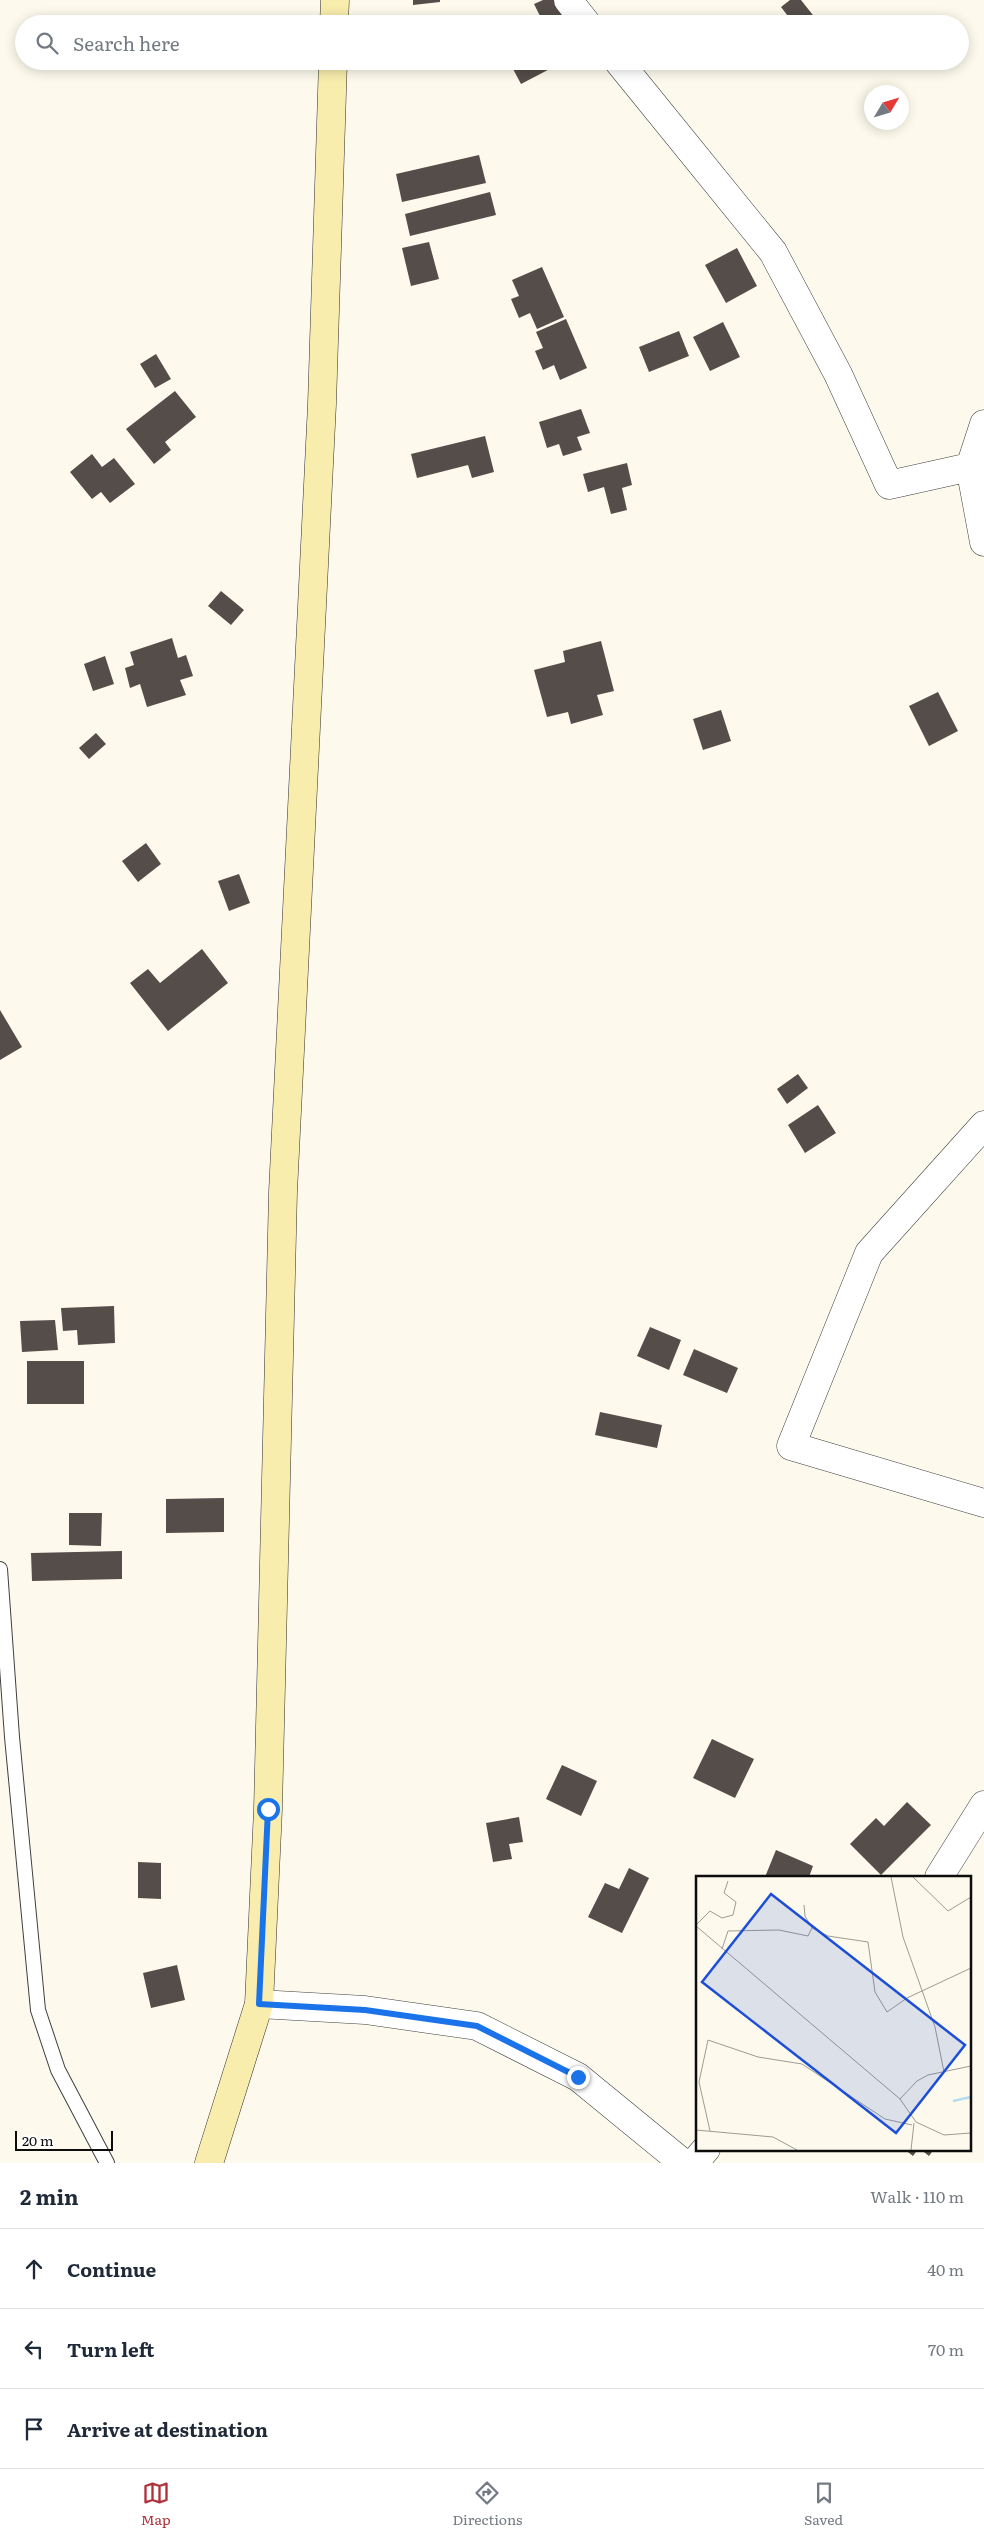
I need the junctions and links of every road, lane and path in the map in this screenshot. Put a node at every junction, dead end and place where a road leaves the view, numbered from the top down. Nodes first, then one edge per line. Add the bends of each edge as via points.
1 (334, 0) edge
2 (568, 0) edge
3 (334, 15) edge
4 (580, 15) edge
5 (332, 70) edge
6 (625, 70) edge
7 (984, 424) edge
8 (970, 467) junction
9 (984, 542) edge
10 (984, 1125) edge
11 (984, 1503) edge
12 (0, 1569) edge
13 (984, 1805) edge
14 (940, 1876) edge
15 (259, 2004) junction
16 (705, 2150) edge
17 (107, 2163) edge
18 (209, 2163) edge
19 (684, 2163) edge
20 (694, 2163) edge

1 - 3 main road
2 - 4 street
5 - 15 main road via 322,404 283,1192 268,1809
6 - 8 street via 773,252 838,374 889,485
7 - 8 street
8 - 9 street
10 - 11 street via 869,1253 791,1446
12 - 17 lane via 38,2010 58,2070
13 - 14 street
15 - 18 main road
15 - 19 street via 365,2010 477,2026 578,2077
16 - 20 street

